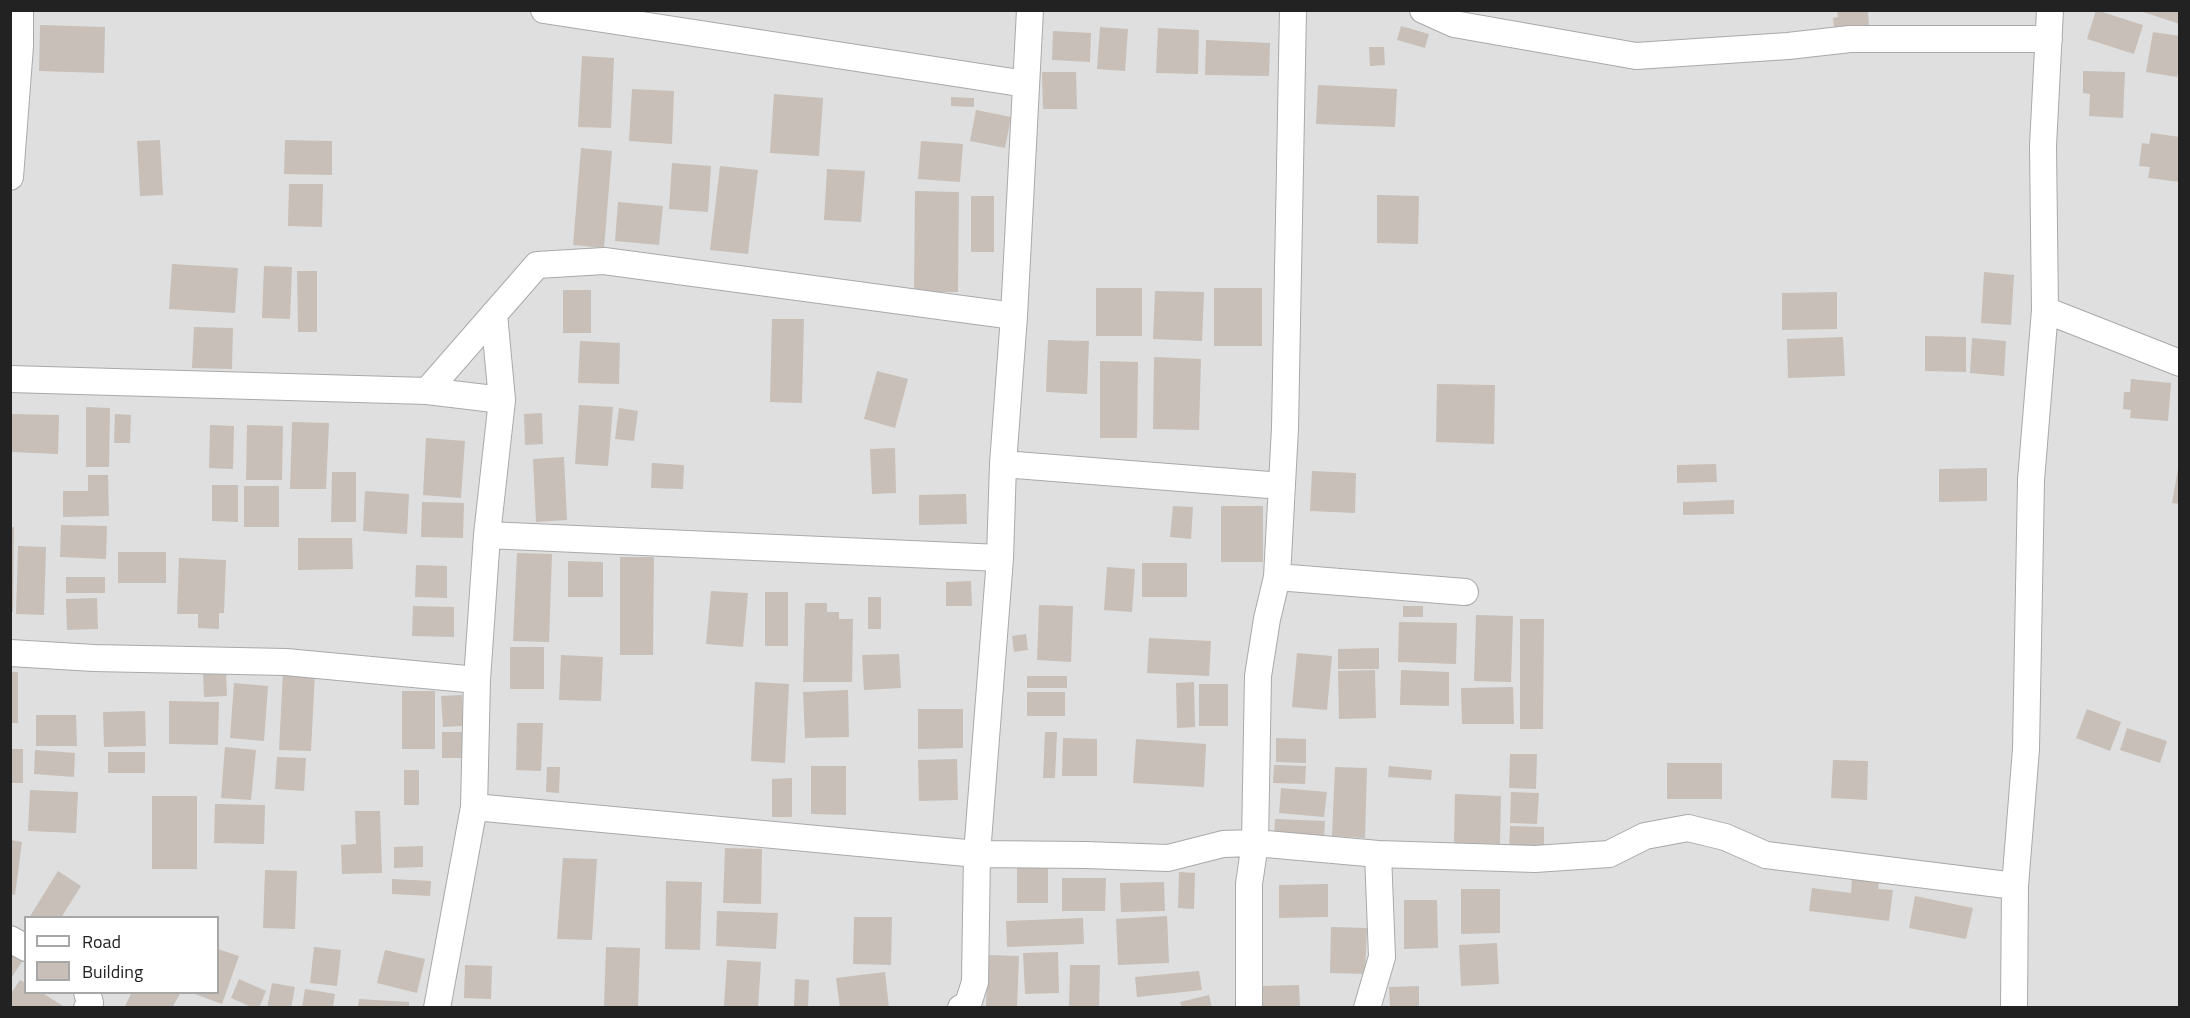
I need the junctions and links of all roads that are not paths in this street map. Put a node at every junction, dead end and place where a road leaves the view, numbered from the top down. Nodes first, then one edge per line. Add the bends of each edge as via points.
1 (20, 10) edge
2 (544, 10) edge
3 (1030, 10) edge
4 (1293, 10) edge
5 (1423, 10) edge
6 (2050, 10) edge
7 (2049, 39) junction
8 (1026, 84) junction
9 (10, 177) edge
10 (2045, 310) junction
11 (494, 314) junction
12 (1014, 316) junction
13 (2180, 363) edge
14 (10, 379) edge
15 (427, 391) junction
16 (502, 400) junction
17 (1004, 464) junction
18 (1282, 486) junction
19 (487, 536) junction
20 (1000, 558) junction
21 (1277, 577) junction
22 (1465, 592) dead end
23 (10, 653) edge
24 (477, 680) junction
25 (474, 807) junction
26 (1255, 843) junction
27 (977, 854) junction
28 (1378, 854) junction
29 (2015, 886) junction
30 (10, 939) edge
31 (24, 947) edge
32 (87, 994) edge
33 (87, 1008) edge
34 (437, 1008) edge
35 (962, 1008) edge
36 (1249, 1008) edge
37 (1367, 1008) edge
38 (2014, 1008) edge

1 - 9 street
2 - 8 street
3 - 8 street
4 - 18 street
5 - 7 street via 1454,24 1636,56 1850,39
6 - 7 street
7 - 10 street via 2043,146
8 - 12 street
10 - 13 street
10 - 29 street via 2031,480 2026,749
11 - 12 street via 537,265 604,261
11 - 15 street
11 - 16 street
12 - 17 street
14 - 15 street
15 - 16 street
16 - 19 street
17 - 18 street
17 - 20 street
18 - 21 street
19 - 20 street
19 - 24 street
20 - 27 street
21 - 22 street
21 - 26 street via 1258,676
23 - 24 street via 286,662
24 - 25 street
25 - 27 street
25 - 34 street
26 - 27 street via 1223,844 1168,858
26 - 28 street
26 - 36 street via 1249,884
27 - 35 street via 975,982 968,1004
28 - 29 street via 1535,860 1609,854 1645,836 1688,828 1725,837 1766,855
28 - 37 street via 1382,957
29 - 38 street
30 - 31 street
32 - 33 street

